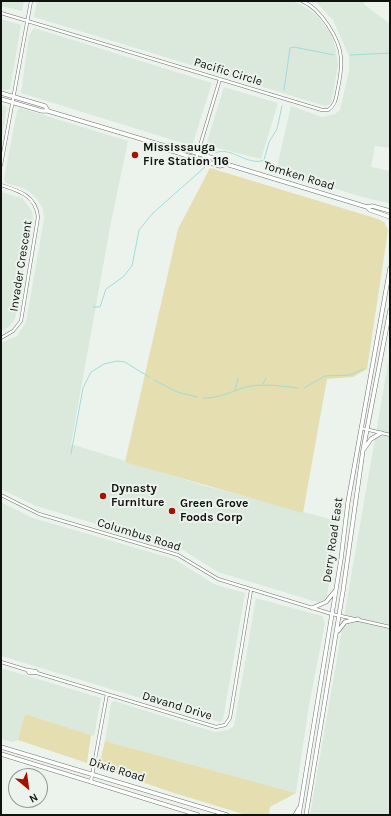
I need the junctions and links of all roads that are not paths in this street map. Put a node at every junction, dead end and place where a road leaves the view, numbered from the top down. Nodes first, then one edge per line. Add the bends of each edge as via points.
1 (31, 1) edge
2 (302, 1) edge
3 (1, 12) edge
4 (28, 20) junction
5 (220, 79) junction
6 (1, 93) edge
7 (13, 97) junction
8 (1, 99) edge
9 (12, 102) junction
10 (48, 111) junction
11 (165, 146) junction
12 (197, 153) junction
13 (196, 159) junction
14 (226, 164) junction
15 (1, 165) edge
16 (1, 185) edge
17 (367, 207) junction
18 (390, 208) edge
19 (383, 209) junction
20 (390, 211) edge
21 (389, 218) edge
22 (390, 268) edge
23 (390, 310) edge
24 (1, 338) edge
25 (361, 428) junction
26 (367, 430) junction
27 (381, 433) junction
28 (390, 435) edge
29 (363, 450) junction
30 (1, 495) edge
31 (336, 588) junction
32 (251, 590) junction
33 (312, 608) junction
34 (332, 614) junction
35 (338, 616) junction
36 (358, 619) junction
37 (390, 627) edge
38 (336, 636) junction
39 (1, 662) edge
40 (107, 694) junction
41 (1, 747) edge
42 (1, 754) edge
43 (92, 773) junction
44 (91, 781) junction
45 (300, 807) junction
46 (222, 814) edge
47 (198, 815) edge
48 (227, 815) edge
49 (295, 815) edge
50 (299, 815) edge
51 (306, 815) edge

1 - 4 street
2 - 5 street, Pacific Circle via 318,11 340,49 341,67 332,107 322,110
3 - 4 street, Pacific Circle
4 - 5 street, Pacific Circle
4 - 7 street
5 - 12 street
6 - 7 main road, Tomken Road
7 - 9 street
7 - 10 main road, Tomken Road via 45,106
8 - 9 main road, Tomken Road
9 - 10 main road, Tomken Road
9 - 15 street
10 - 11 main road, Tomken Road
11 - 12 main road, Tomken Road via 171,145
11 - 13 main road, Tomken Road via 169,150
12 - 13 street
12 - 14 main road, Tomken Road
13 - 14 main road, Tomken Road via 220,166
14 - 17 main road, Tomken Road
16 - 24 street, Invader Crescent via 26,194 36,205 38,217 21,321 13,332
17 - 19 main road, Tomken Road
17 - 21 main road, Tomken Road
18 - 19 main road
19 - 20 main road, Tomken Road
22 - 25 main road, Derry Road East
23 - 26 main road, Derry Road East
25 - 26 street
25 - 31 main road, Derry Road East
26 - 27 street
26 - 29 main road, Derry Road East
27 - 28 street
27 - 29 main road via 371,438
29 - 35 main road, Derry Road East
30 - 32 street, Columbus Road via 39,514 178,555 218,579
31 - 33 main road via 326,602
31 - 34 main road, Derry Road East
32 - 33 street, Columbus Road
32 - 40 street, Davand Drive via 230,718 225,725 216,727
33 - 34 street, Columbus Road
34 - 35 street, Columbus Road
34 - 45 main road, Derry Road East
35 - 36 street, Columbus Road
35 - 38 main road, Derry Road East
36 - 37 street, Columbus Road
36 - 38 main road via 345,622
38 - 51 main road, Derry Road East
39 - 40 street, Davand Drive via 27,670 29,673 37,673
40 - 43 street
41 - 43 main road, Dixie Road
42 - 44 main road, Dixie Road
43 - 44 street
43 - 46 main road, Dixie Road
44 - 47 main road, Dixie Road
45 - 49 main road
45 - 50 main road, Derry Road East
46 - 48 main road, Dixie Road

